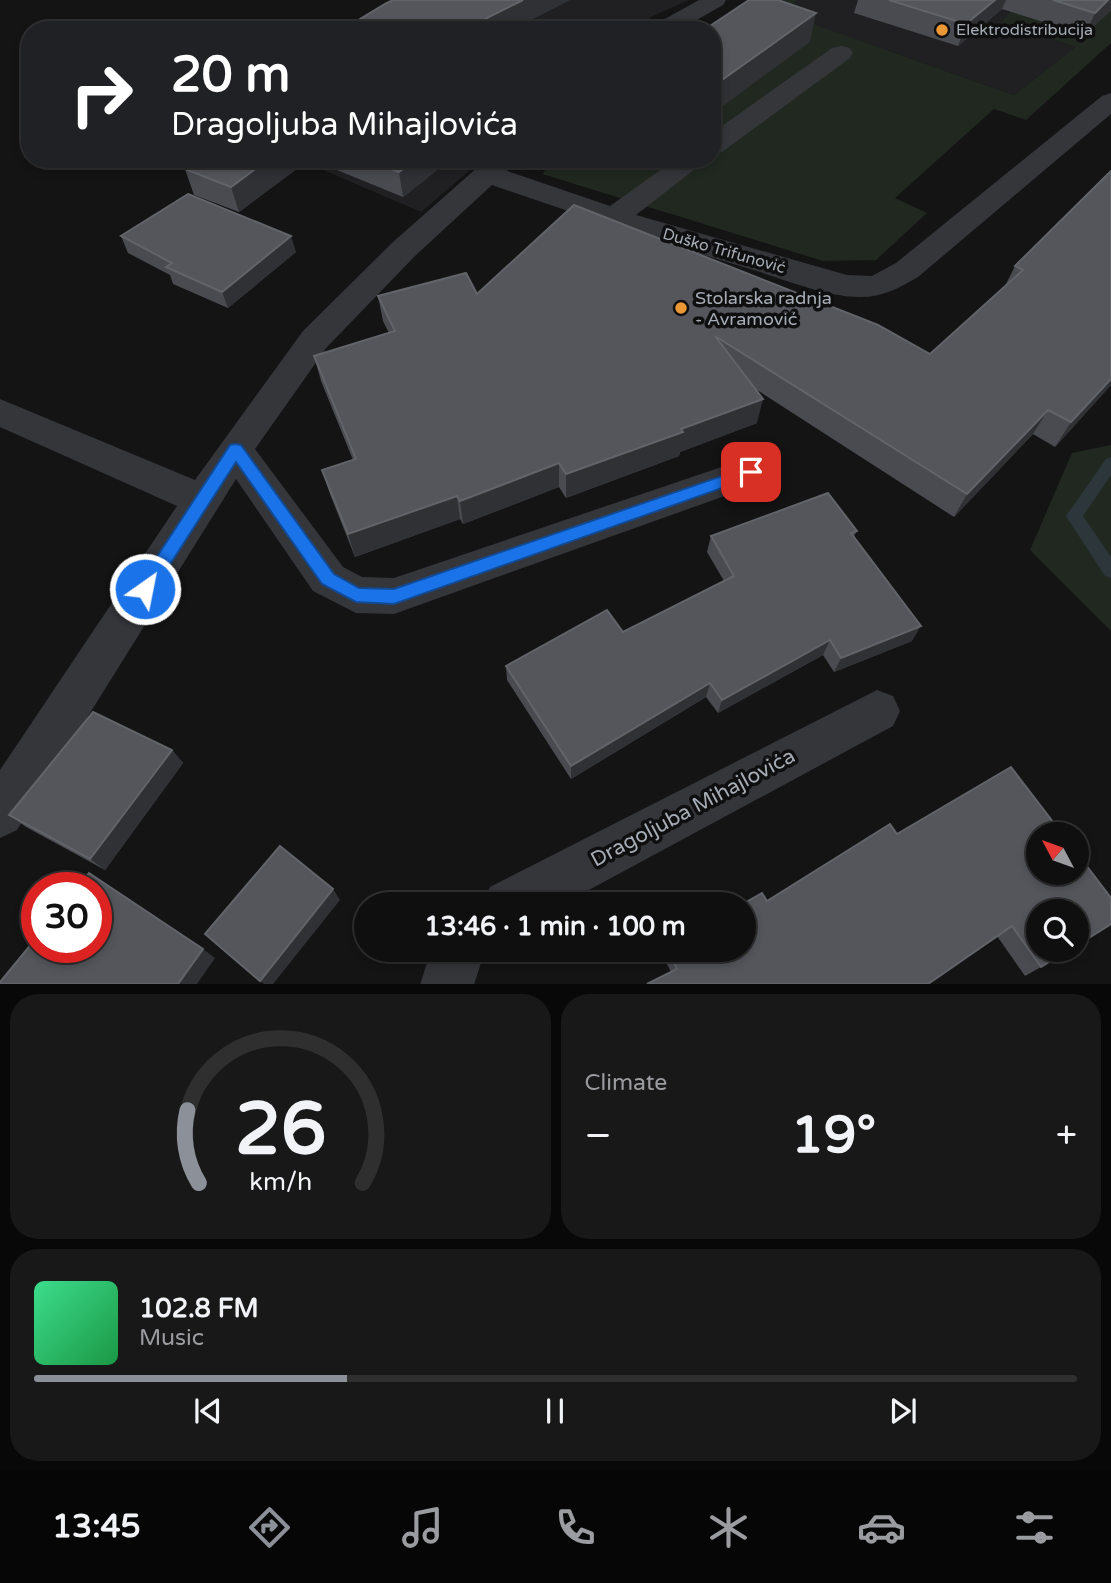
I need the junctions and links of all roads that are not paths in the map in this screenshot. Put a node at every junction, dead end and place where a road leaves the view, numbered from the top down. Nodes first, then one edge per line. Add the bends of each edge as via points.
1 (715, 0) edge
2 (678, 21) edge
3 (841, 53) dead end
4 (1111, 101) edge
5 (721, 140) edge
6 (495, 168) edge
7 (498, 168) edge
8 (682, 168) edge
9 (613, 218) junction
10 (0, 412) edge
11 (235, 449) junction
12 (751, 472) dead end
13 (203, 500) junction
14 (877, 711) dead end
15 (0, 813) edge
16 (533, 892) edge
17 (454, 962) edge
18 (447, 984) edge

1 - 2 street
3 - 5 street
4 - 9 street, Duško Trifunović via 907,270 874,288 822,281
6 - 11 street via 404,249 315,339
7 - 9 street, Duško Trifunović
8 - 9 street
10 - 13 street
11 - 12 street via 328,579 356,595 374,597 394,596
11 - 13 street
13 - 15 street
14 - 16 street, Dragoljuba Mihajlovića
17 - 18 street

